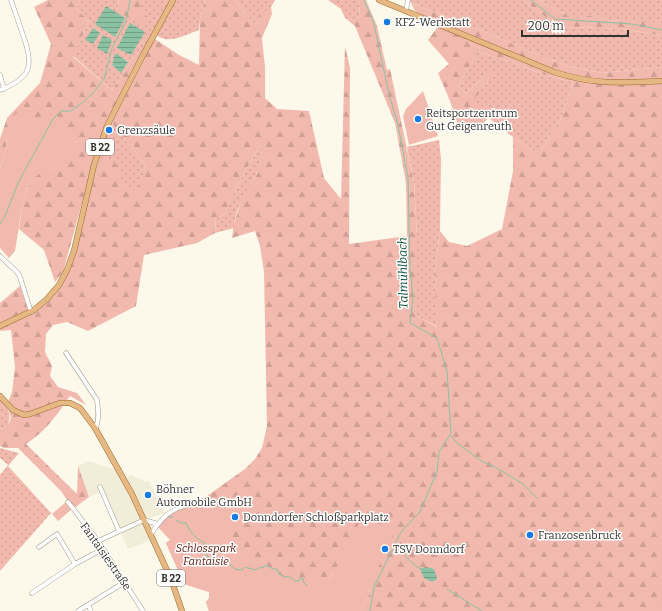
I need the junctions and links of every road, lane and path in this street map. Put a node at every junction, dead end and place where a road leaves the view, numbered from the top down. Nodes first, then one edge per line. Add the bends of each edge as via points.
1 (11, 0) edge
2 (173, 0) edge
3 (379, 0) edge
4 (408, 0) edge
5 (406, 11) junction
6 (0, 75) edge
7 (662, 81) edge
8 (2, 89) edge
9 (0, 256) edge
10 (31, 312) junction
11 (0, 326) edge
12 (66, 353) dead end
13 (0, 396) edge
14 (95, 428) junction
15 (100, 487) dead end
16 (205, 500) dead end
17 (68, 502) dead end
18 (144, 520) junction
19 (158, 524) junction
20 (119, 531) junction
21 (151, 534) junction
22 (98, 542) junction
23 (40, 547) dead end
24 (103, 550) junction
25 (75, 564) junction
26 (125, 582) junction
27 (32, 593) dead end
28 (88, 605) junction
29 (78, 611) edge
30 (91, 611) edge
31 (144, 611) edge
32 (182, 611) edge

1 - 8 street via 29,51 30,64 22,78
2 - 10 main road, B 22 via 107,126 94,165 67,270 59,285
3 - 5 main road
4 - 5 street
5 - 7 main road via 573,78 614,83
6 - 8 street
9 - 10 street via 20,277
10 - 11 main road, B 22
12 - 14 street via 97,400 98,424
13 - 14 main road, B 22 via 13,410 24,415 56,403 70,403 80,408
14 - 18 main road, B 22 via 124,478
15 - 20 street
16 - 19 street via 182,505
17 - 22 street, Fantaisiestraße
18 - 19 street
18 - 20 street
18 - 21 main road, B 22
19 - 21 street
20 - 22 street
21 - 32 main road, B 22
22 - 24 street, Fantaisiestraße
23 - 25 street via 57,534
24 - 25 street
24 - 26 street, Fantaisiestraße
25 - 27 street
26 - 28 street
26 - 31 street, Fantaisiestraße
28 - 29 street
28 - 30 street

